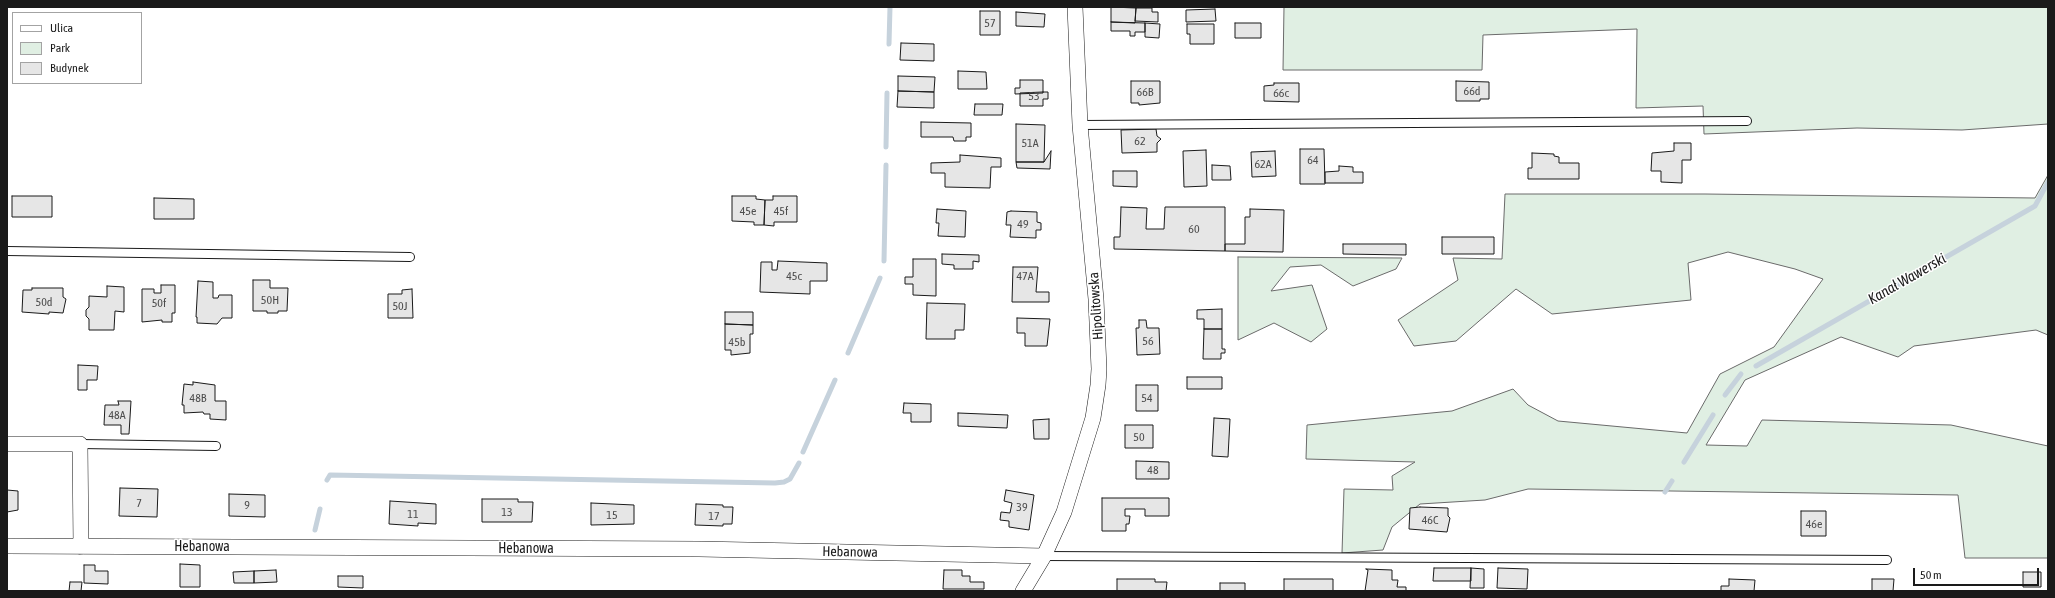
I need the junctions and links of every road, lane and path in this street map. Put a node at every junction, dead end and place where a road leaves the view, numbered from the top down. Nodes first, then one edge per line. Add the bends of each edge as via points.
1 (1075, 7) edge
2 (1747, 122) dead end
3 (1080, 125) junction
4 (7, 251) edge
5 (410, 257) dead end
6 (7, 444) edge
7 (80, 444) junction
8 (216, 446) dead end
9 (7, 546) edge
10 (82, 546) junction
11 (1044, 556) junction
12 (1887, 560) dead end
13 (1023, 591) edge

1 - 3 street, Hipolitowska
2 - 3 lane
3 - 11 street, Hipolitowska via 1096,299 1099,368 1093,418 1064,512
4 - 5 lane
6 - 7 street
7 - 8 lane
7 - 10 street
9 - 10 street, Hebanowa
10 - 11 street, Hebanowa via 691,549
11 - 12 lane
11 - 13 street, Hipolitowska

